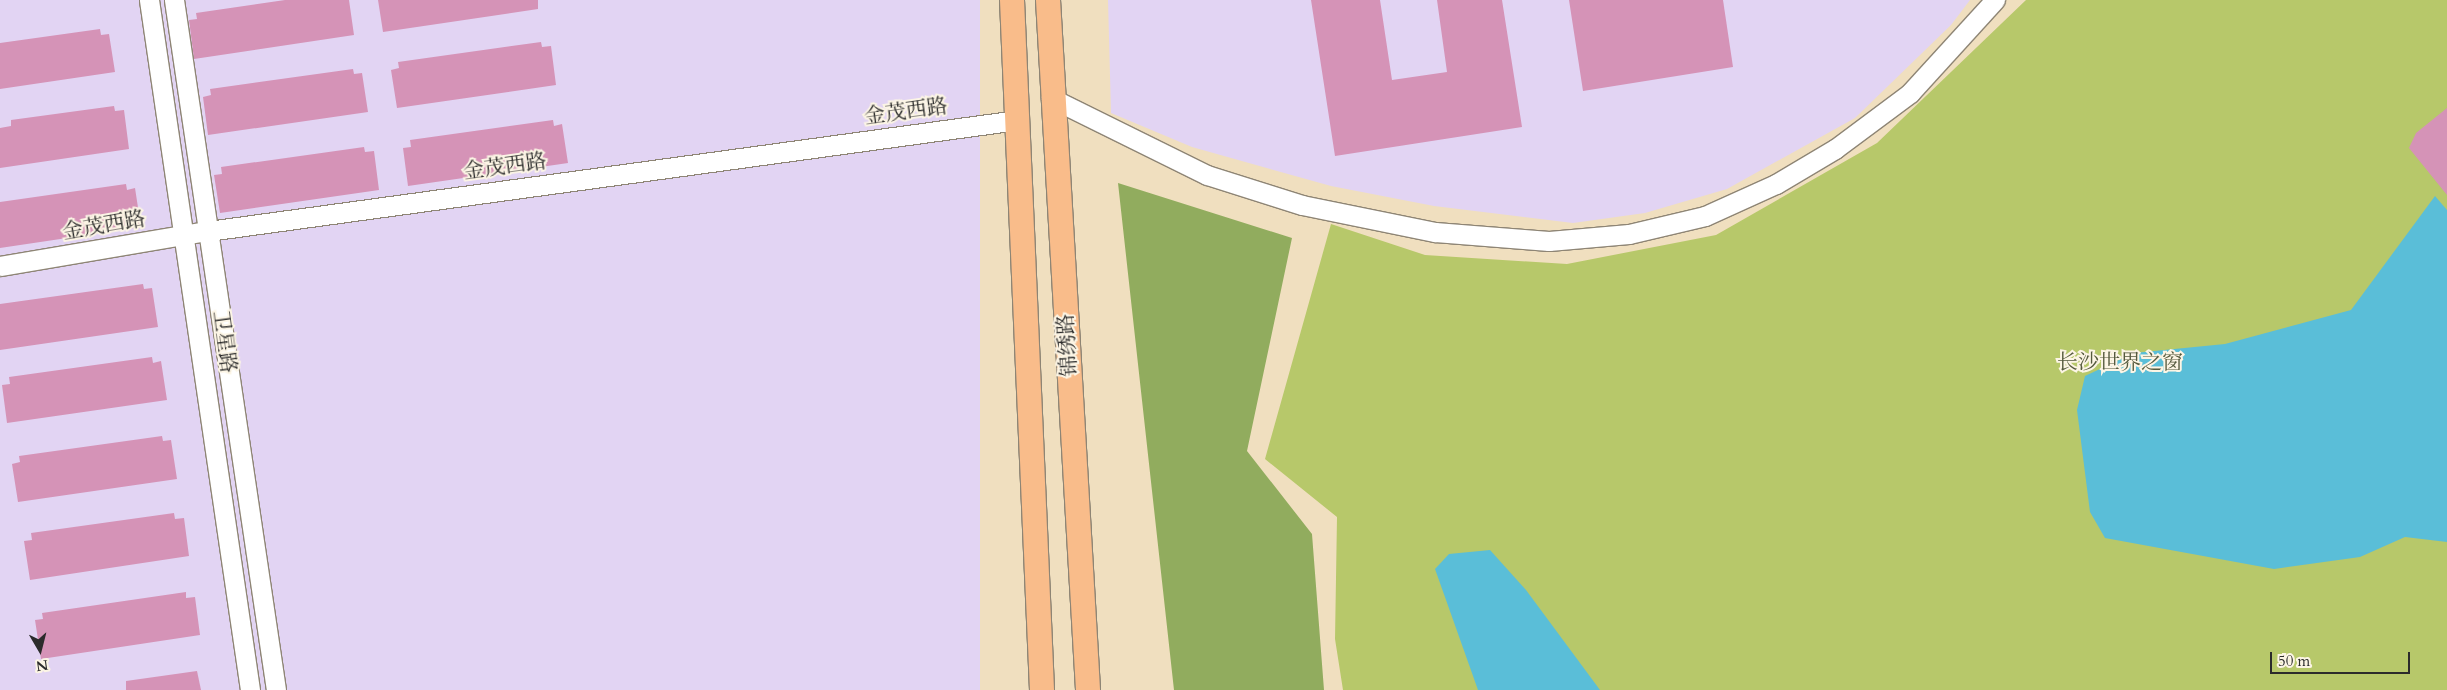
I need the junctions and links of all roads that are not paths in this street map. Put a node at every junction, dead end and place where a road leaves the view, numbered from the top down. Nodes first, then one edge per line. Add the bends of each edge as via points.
1 (149, 0) edge
2 (174, 0) edge
3 (1012, 0) edge
4 (1048, 0) edge
5 (1995, 0) edge
6 (1051, 98) junction
7 (1017, 120) junction
8 (208, 231) junction
9 (186, 235) junction
10 (0, 266) edge
11 (250, 690) edge
12 (276, 690) edge
13 (1042, 690) edge
14 (1088, 690) edge

1 - 9 street, 卫星路
2 - 8 street
3 - 7 main road, 锦绣路
4 - 6 main road, 锦绣路
5 - 6 street via 1910,92 1835,149 1776,184 1705,216 1628,234 1549,241 1435,232 1302,205 1207,175
6 - 14 main road, 锦绣路
7 - 8 street, 金茂西路
7 - 13 main road, 锦绣路
8 - 9 street, 金茂西路
8 - 12 street
9 - 10 street, 金茂西路
9 - 11 street, 卫星路

